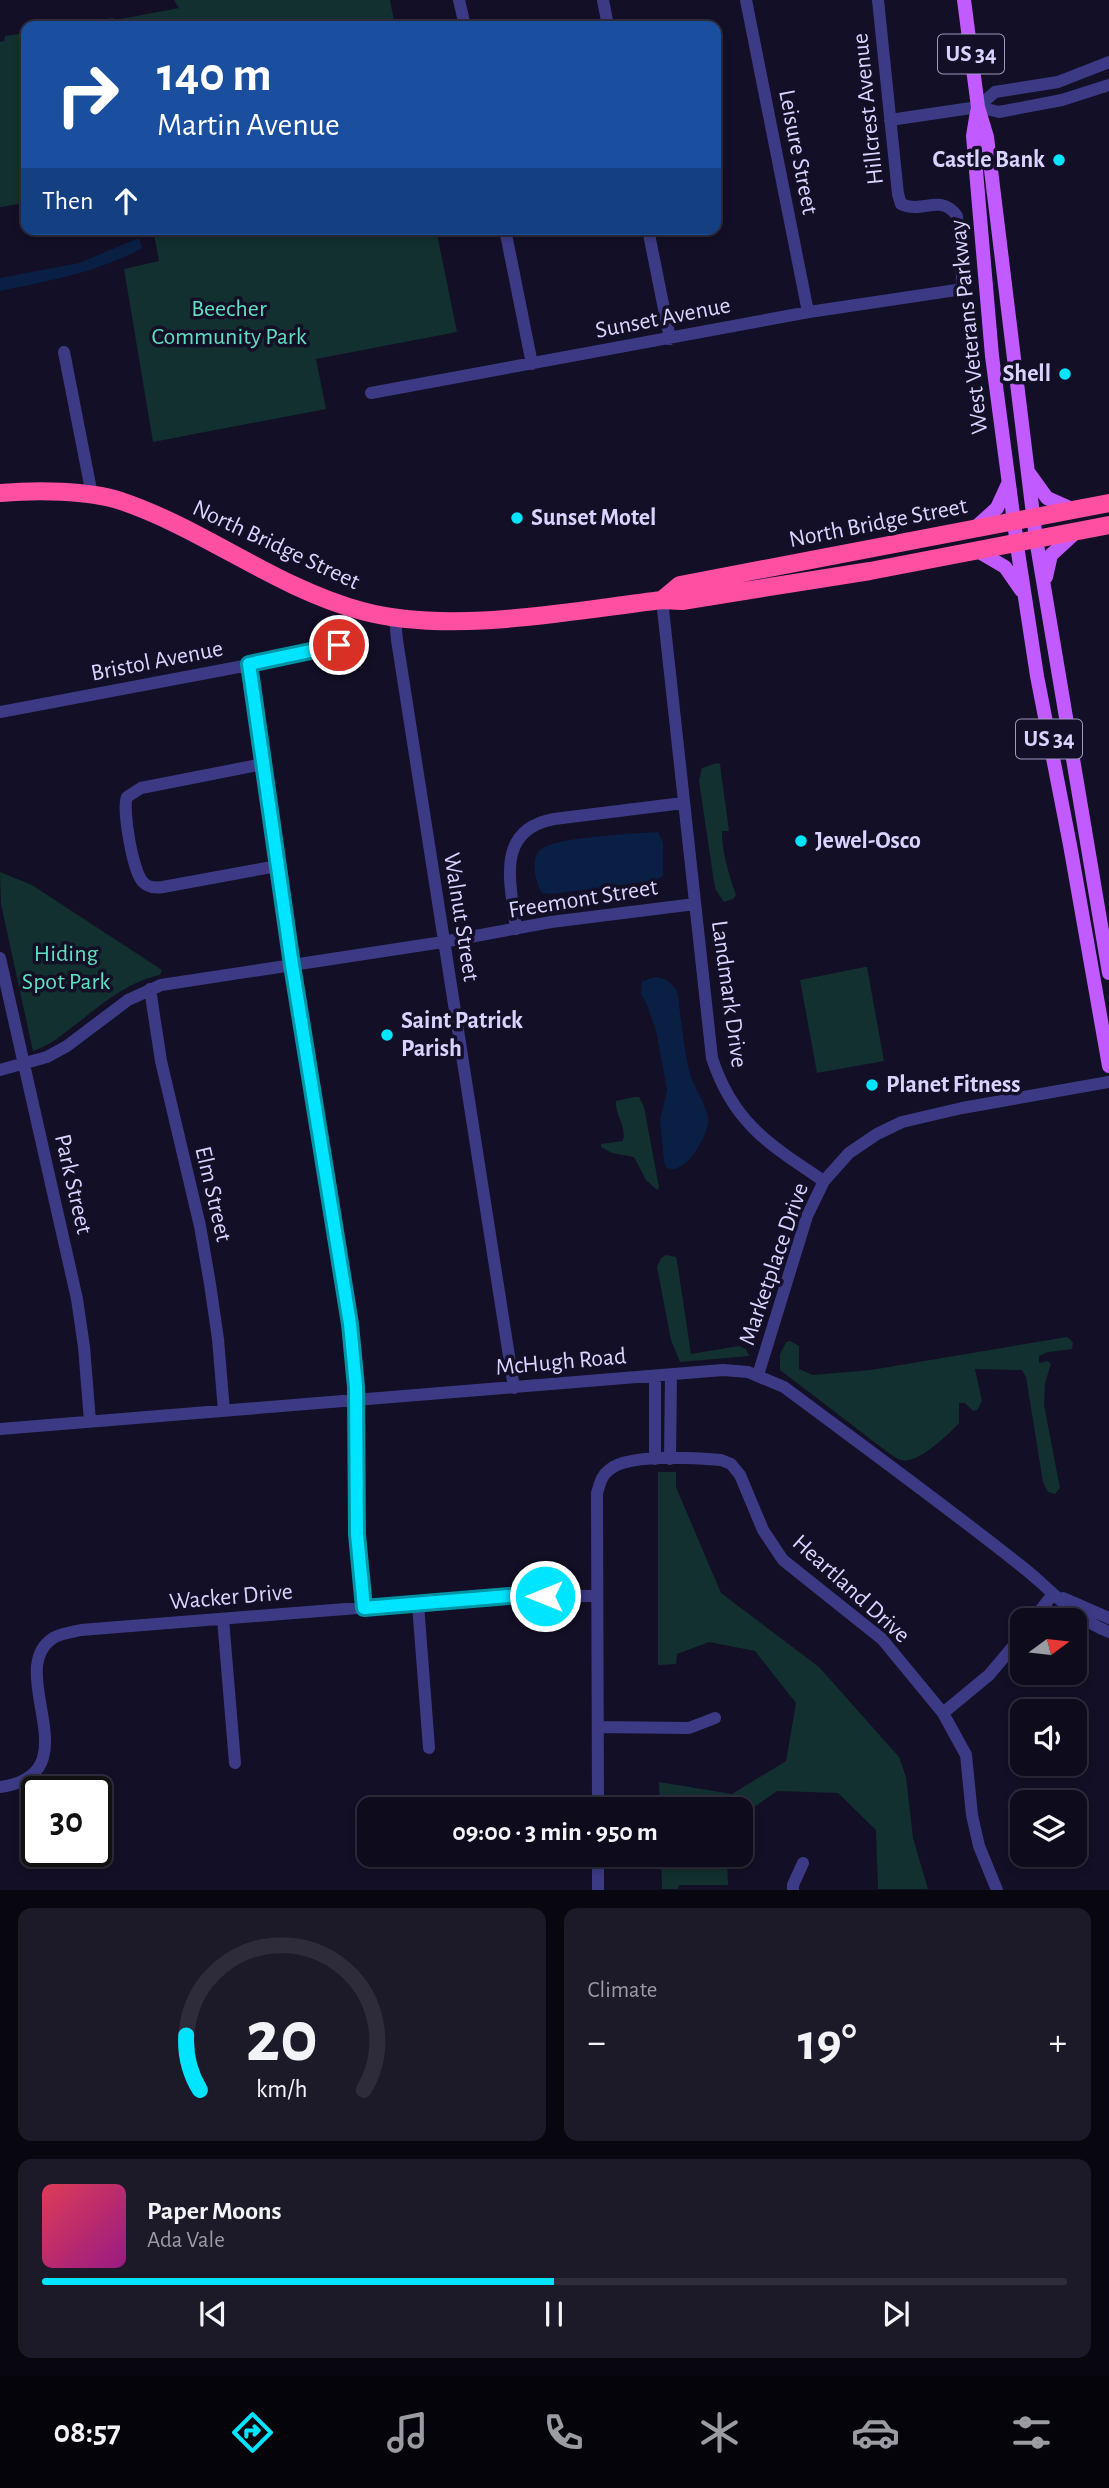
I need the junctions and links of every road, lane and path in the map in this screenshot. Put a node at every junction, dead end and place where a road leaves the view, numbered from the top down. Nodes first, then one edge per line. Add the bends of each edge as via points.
1 (460, 0) edge
2 (603, 0) edge
3 (746, 0) edge
4 (878, 0) edge
5 (964, 0) edge
6 (464, 21) edge
7 (607, 21) edge
8 (1109, 62) edge
9 (1109, 85) edge
10 (978, 107) junction
11 (890, 120) junction
12 (506, 235) edge
13 (649, 235) edge
14 (963, 289) joint
15 (808, 312) junction
16 (670, 339) junction
17 (64, 352) dead end
18 (533, 364) junction
19 (371, 393) dead end
20 (1028, 471) junction
21 (1009, 482) junction
22 (0, 493) edge
23 (92, 495) junction
24 (1109, 503) edge
25 (1075, 510) junction
26 (1034, 518) junction
27 (1014, 522) junction
28 (1109, 525) edge
29 (972, 530) junction
30 (1077, 531) junction
31 (1036, 540) junction
32 (1016, 542) junction
33 (976, 550) junction
34 (1044, 589) junction
35 (1024, 595) junction
36 (662, 600) junction
37 (396, 619) junction
38 (362, 640) dead end
39 (249, 664) junction
40 (0, 712) edge
41 (263, 764) junction
42 (683, 803) junction
43 (277, 866) junction
44 (695, 904) junction
45 (516, 929) junction
46 (443, 942) junction
47 (0, 958) edge
48 (292, 965) junction
49 (1109, 973) edge
50 (150, 989) junction
51 (25, 1064) junction
52 (1109, 1066) edge
53 (0, 1070) edge
54 (1109, 1083) edge
55 (824, 1181) junction
56 (670, 1375) junction
57 (655, 1376) junction
58 (758, 1376) junction
59 (514, 1388) junction
60 (356, 1399) junction
61 (224, 1410) junction
62 (90, 1421) junction
63 (0, 1429) edge
64 (656, 1459) junction
65 (670, 1459) junction
66 (1053, 1594) junction
67 (597, 1596) junction
68 (418, 1604) junction
69 (364, 1608) junction
70 (1042, 1608) edge
71 (1109, 1618) edge
72 (223, 1619) junction
73 (1109, 1632) edge
74 (1010, 1650) edge
75 (943, 1713) junction
76 (715, 1718) dead end
77 (598, 1727) junction
78 (429, 1748) dead end
79 (235, 1763) dead end
80 (0, 1787) edge
81 (598, 1797) edge
82 (803, 1863) dead end
83 (598, 1867) edge
84 (598, 1889) edge
85 (793, 1889) edge
86 (997, 1889) edge

1 - 6 street
2 - 7 street
3 - 15 street, Leisure Street
4 - 11 street, Hillcrest Avenue
5 - 10 main road, West Veterans Parkway / US 34
8 - 10 street via 1058,82 995,92
9 - 10 street via 1010,110
10 - 11 street
10 - 20 main road, West Veterans Parkway / US 34 via 987,137
10 - 21 main road, West Veterans Parkway / US 34 via 973,136 992,356
11 - 14 street, Hillcrest Avenue via 901,204 910,208 943,204 957,216
12 - 18 street
13 - 16 street
14 - 15 street, Sunset Avenue
15 - 16 street, Sunset Avenue
16 - 18 street, Sunset Avenue
17 - 23 street
18 - 19 street, Sunset Avenue
20 - 25 main road via 1047,498
20 - 26 main road, West Veterans Parkway / US 34
21 - 27 main road, West Veterans Parkway / US 34
21 - 29 main road via 997,508
22 - 23 highway, North Bridge Street
23 - 37 highway, North Bridge Street via 120,500 158,516 320,597
24 - 25 highway, North Bridge Street
25 - 26 highway, North Bridge Street
26 - 27 highway, North Bridge Street
26 - 31 main road, West Veterans Parkway / US 34
27 - 29 highway, North Bridge Street
27 - 32 main road, West Veterans Parkway / US 34
28 - 30 highway, North Bridge Street
29 - 36 highway, North Bridge Street via 680,585
30 - 31 highway, North Bridge Street
30 - 34 main road via 1051,555
31 - 32 highway, North Bridge Street
31 - 34 main road, US 34
32 - 33 highway, North Bridge Street
32 - 35 main road, US 34
33 - 35 main road via 1005,567
33 - 36 highway, North Bridge Street via 826,579 682,601
34 - 49 main road, US 34
35 - 52 main road, US 34
36 - 37 highway, North Bridge Street via 483,620
36 - 42 street, Landmark Drive
37 - 46 street, Walnut Street
38 - 39 street, Bristol Avenue
39 - 40 street, Bristol Avenue
39 - 41 street
41 - 43 street
41 - 43 street via 141,788 127,797 125,811 139,878 150,887
42 - 44 street, Landmark Drive
42 - 45 street via 537,822 521,833 509,867
43 - 48 street
44 - 45 street, Freemont Street
44 - 55 street, Landmark Drive via 712,1058 723,1088 751,1128
45 - 46 street, Freemont Street
46 - 48 street, Freemont Street
46 - 59 street, Walnut Street
47 - 51 street, Park Street
48 - 50 street, Freemont Street
48 - 60 street via 351,1334
50 - 51 street, Freemont Street via 47,1057
50 - 61 street, Elm Street via 161,1061 201,1236
51 - 53 street, Freemont Street
51 - 62 street, Park Street via 77,1299
54 - 55 street, Marketplace Drive via 902,1122 860,1144
55 - 58 street, Marketplace Drive via 807,1216
56 - 57 street, McHugh Road
56 - 58 street, McHugh Road via 723,1370
56 - 65 street
57 - 59 street, McHugh Road
57 - 64 street
58 - 66 street, McHugh Road via 784,1387 1023,1566
59 - 60 street, McHugh Road
60 - 61 street, McHugh Road
60 - 69 street via 357,1534
61 - 62 street, McHugh Road
62 - 63 street, McHugh Road
64 - 65 street, Heartland Drive
64 - 67 street, Heartland Drive via 624,1462 601,1478
65 - 75 street, Heartland Drive via 721,1460 736,1469 776,1551 882,1639
66 - 70 street
66 - 71 street, McHugh Road
66 - 73 street, McHugh Road via 1078,1616
67 - 68 street, Wacker Drive via 509,1596
67 - 77 street
68 - 69 street, Wacker Drive
68 - 78 street
69 - 72 street, Wacker Drive
72 - 79 street
72 - 80 street, Wacker Drive via 81,1630 43,1645 32,1664 31,1678 42,1757 24,1782
74 - 75 street via 989,1675
75 - 86 street, Heartland Drive via 966,1755 972,1815
76 - 77 street via 689,1728
77 - 81 street
82 - 85 street
83 - 84 street

